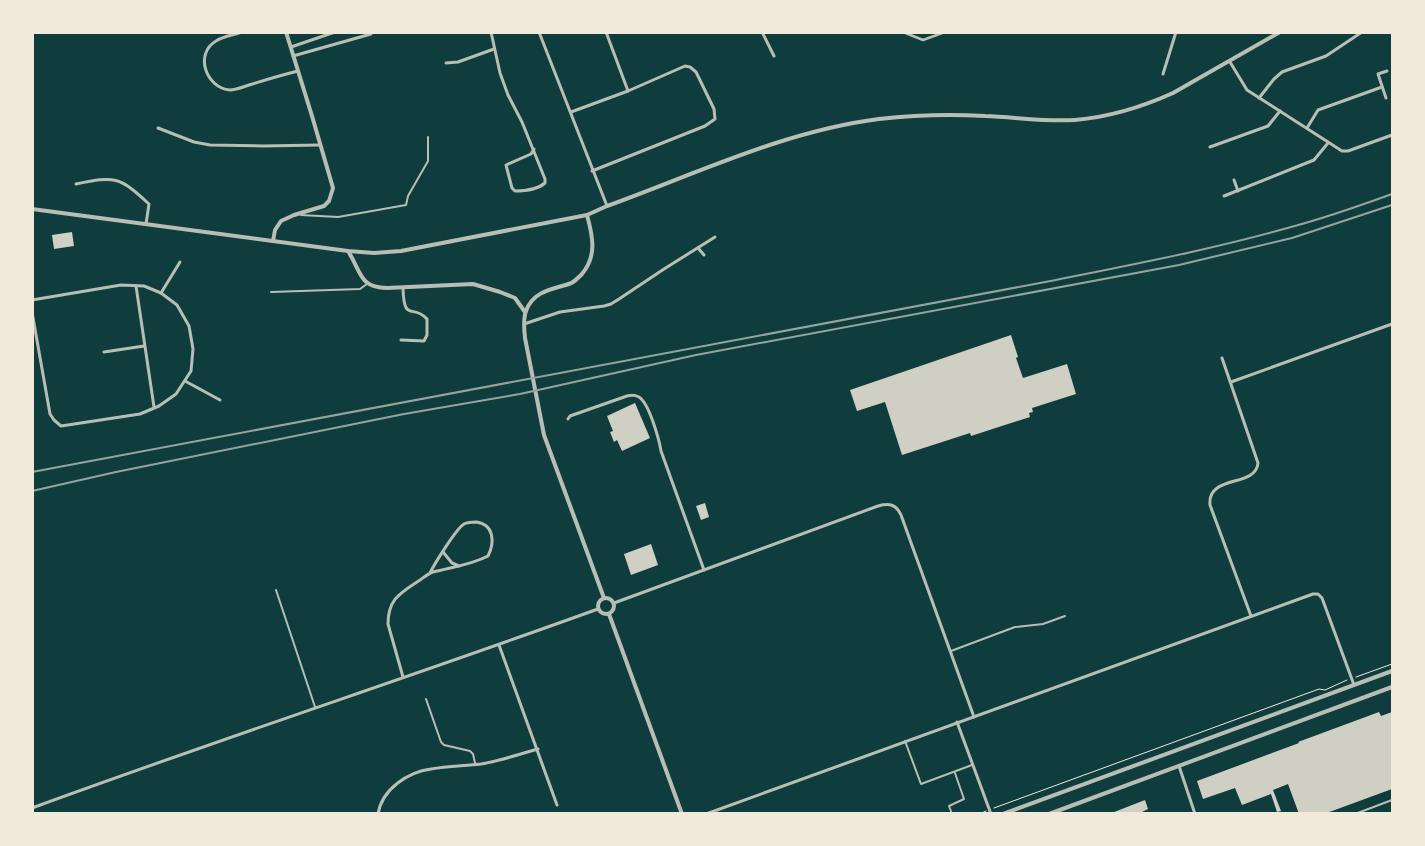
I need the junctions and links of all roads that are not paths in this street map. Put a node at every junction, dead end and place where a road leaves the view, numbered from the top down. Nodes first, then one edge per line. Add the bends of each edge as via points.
1 (242, 32) edge
2 (286, 32) edge
3 (334, 32) edge
4 (490, 32) edge
5 (539, 32) edge
6 (606, 32) edge
7 (762, 32) edge
8 (903, 32) edge
9 (945, 32) edge
10 (1176, 32) edge
11 (1280, 32) edge
12 (1362, 32) edge
13 (371, 34) edge
14 (290, 46) junction
15 (494, 49) junction
16 (293, 56) junction
17 (774, 56) dead end
18 (1230, 62) junction
19 (446, 64) dead end
20 (298, 70) junction
21 (1387, 71) dead end
22 (1163, 74) dead end
23 (1382, 87) junction
24 (628, 90) junction
25 (1259, 98) junction
26 (1386, 98) dead end
27 (571, 112) junction
28 (1280, 112) junction
29 (158, 128) dead end
30 (1307, 128) junction
31 (1392, 135) edge
32 (428, 137) dead end
33 (1328, 143) junction
34 (320, 144) junction
35 (1210, 147) dead end
36 (534, 149) junction
37 (592, 172) junction
38 (1234, 180) dead end
39 (76, 184) dead end
40 (1238, 191) junction
41 (1224, 196) dead end
42 (607, 206) junction
43 (32, 209) edge
44 (294, 215) junction
45 (587, 215) junction
46 (146, 224) junction
47 (715, 237) dead end
48 (273, 241) junction
49 (698, 248) junction
50 (348, 252) junction
51 (704, 255) dead end
52 (180, 262) dead end
53 (366, 282) junction
54 (136, 286) junction
55 (403, 288) junction
56 (271, 292) dead end
57 (161, 293) junction
58 (32, 300) edge
59 (32, 312) edge
60 (525, 312) junction
61 (524, 324) junction
62 (1392, 324) edge
63 (401, 340) dead end
64 (144, 346) junction
65 (104, 352) dead end
66 (1222, 358) dead end
67 (185, 381) junction
68 (1231, 382) junction
69 (220, 400) dead end
70 (154, 407) junction
71 (568, 419) dead end
72 (443, 552) junction
73 (460, 566) junction
74 (704, 570) junction
75 (430, 573) junction
76 (276, 590) dead end
77 (604, 598) junction
78 (614, 603) junction
79 (598, 609) junction
80 (609, 614) junction
81 (1065, 616) dead end
82 (1250, 616) junction
83 (499, 645) junction
84 (951, 650) junction
85 (1392, 671) edge
86 (404, 677) junction
87 (1354, 685) junction
88 (1392, 687) edge
89 (426, 699) dead end
90 (315, 707) junction
91 (974, 717) junction
92 (958, 722) junction
93 (905, 741) junction
94 (538, 749) junction
95 (476, 764) junction
96 (973, 765) junction
97 (1179, 766) junction
98 (955, 772) junction
99 (1392, 800) edge
100 (558, 805) dead end
101 (32, 808) edge
102 (990, 812) edge
103 (378, 814) edge
104 (682, 814) edge
105 (706, 814) edge
106 (952, 814) edge
107 (1003, 814) edge
108 (1049, 814) edge
109 (1196, 814) edge
110 (1355, 814) edge

1 - 20 street via 216,40 207,50 204,58 206,68 216,86 232,90
2 - 14 street
3 - 14 street
4 - 15 street
5 - 27 street
6 - 24 street
7 - 17 street
8 - 9 street via 923,40
10 - 22 street
11 - 18 street
12 - 25 street via 1326,56 1282,72
13 - 16 street
14 - 16 street
15 - 19 street
15 - 36 street via 508,95
16 - 20 street
18 - 25 street via 1247,90
18 - 42 street via 1157,100 1104,116 1053,121 984,116 908,116 810,132 741,154
20 - 34 street
21 - 23 street via 1378,74
23 - 26 street
23 - 30 street via 1318,110
24 - 27 street
24 - 37 street via 685,66 690,67 696,72 714,109 715,119
25 - 28 street
27 - 37 street
28 - 30 street
28 - 35 street via 1268,126
29 - 34 street via 210,145
30 - 33 street
31 - 33 street via 1348,151
32 - 44 lane via 428,162 406,205 338,217
33 - 40 street via 1314,160
34 - 44 street via 332,195 324,206
36 - 36 street via 531,154 506,165 515,191 525,191 545,183
37 - 42 street
38 - 40 street
39 - 46 street via 109,178 124,183 149,204
40 - 41 street
42 - 45 street
43 - 46 street
44 - 48 street via 281,221
45 - 50 street via 401,251
45 - 60 street via 593,248 584,271 573,283 542,292
46 - 48 street
47 - 49 street
48 - 50 street
49 - 51 street
49 - 61 street via 611,304 569,310
50 - 53 street
52 - 57 street
53 - 55 street via 377,288
53 - 56 lane via 360,289
54 - 57 street
54 - 58 street via 122,285
54 - 64 street
55 - 60 street via 476,285 515,298
55 - 63 street via 403,303 408,311 427,318 427,335 424,341
57 - 67 street via 177,305 189,326 193,349 191,371
59 - 70 street via 50,414 61,426 140,414
60 - 61 street
61 - 77 street via 546,442
62 - 68 street
64 - 65 street
64 - 70 street
66 - 68 street
67 - 69 street
67 - 70 street via 176,394
68 - 82 street via 1258,468 1253,474 1215,488 1210,504
71 - 74 street via 627,396 642,399 658,432
72 - 73 street via 452,564
72 - 73 street via 463,524 475,522 488,527 493,544 488,556
72 - 75 street
73 - 75 street
74 - 78 street
74 - 84 street via 878,506 892,505 901,515
75 - 86 street via 398,594 390,609 388,624
76 - 90 lane
77 - 78 street
77 - 79 street
78 - 80 street
79 - 80 street
79 - 83 street
80 - 104 street
81 - 84 lane via 1043,624 1015,626
82 - 87 street via 1318,594
82 - 91 street
83 - 86 street
83 - 94 street
84 - 91 street
85 - 87 street
86 - 90 street
87 - 107 street
88 - 97 street
89 - 95 lane via 441,742 470,751
90 - 101 street
91 - 92 street
92 - 93 street
92 - 96 street
93 - 98 lane via 921,784
93 - 105 street
94 - 95 street
94 - 100 street
95 - 103 street via 429,769 397,782 386,794
96 - 98 lane
96 - 102 street
97 - 108 street
97 - 109 street
98 - 106 lane via 964,799 949,806
99 - 110 lane

